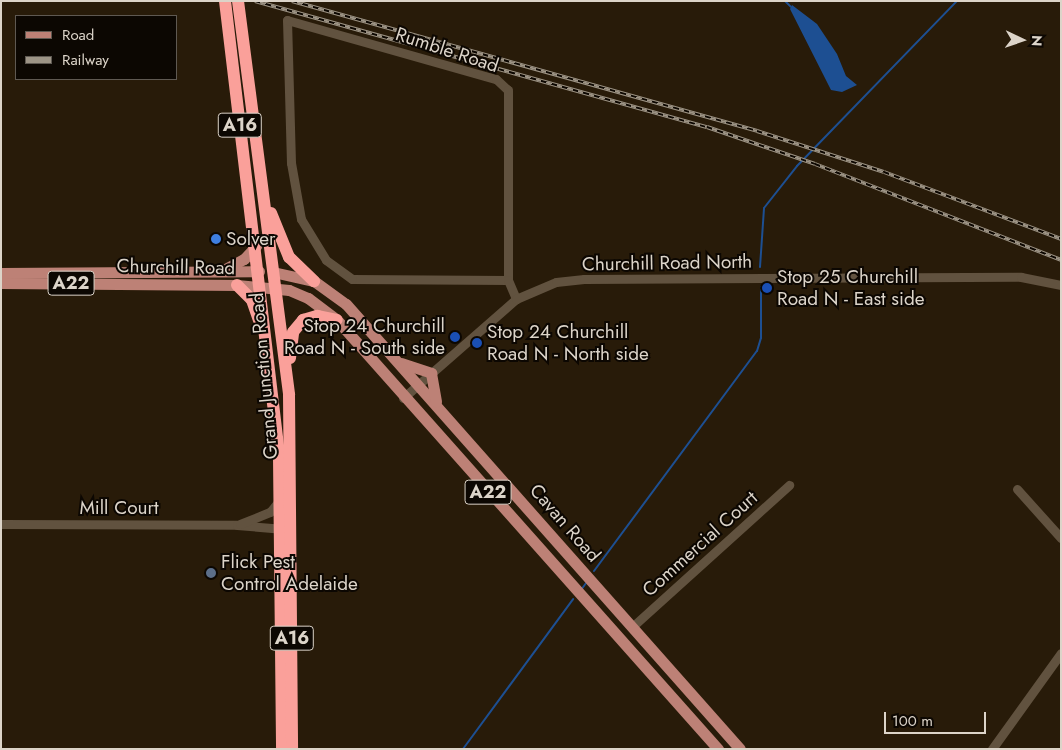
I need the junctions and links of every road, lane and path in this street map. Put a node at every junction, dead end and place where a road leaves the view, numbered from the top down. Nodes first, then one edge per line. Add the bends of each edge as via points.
1 (225, 3) edge
2 (238, 4) edge
3 (262, 179) junction
4 (256, 246) junction
5 (216, 271) junction
6 (259, 271) junction
7 (273, 272) junction
8 (1, 274) edge
9 (48, 279) junction
10 (508, 280) junction
11 (314, 281) junction
12 (1, 283) edge
13 (237, 284) junction
14 (1061, 285) edge
15 (260, 286) junction
16 (275, 288) junction
17 (516, 299) junction
18 (337, 320) junction
19 (393, 359) junction
20 (270, 366) junction
21 (431, 373) junction
22 (418, 385) junction
23 (289, 395) junction
24 (403, 398) junction
25 (438, 407) junction
26 (789, 485) dead end
27 (1017, 488) dead end
28 (281, 499) junction
29 (1, 524) edge
30 (237, 525) junction
31 (287, 528) junction
32 (1061, 538) edge
33 (632, 627) junction
34 (1061, 653) edge
35 (287, 743) edge
36 (718, 749) edge
37 (740, 749) edge
38 (992, 749) edge

1 - 4 highway, Grand Junction Road / A16
2 - 3 highway, Grand Junction Road / A16
3 - 7 highway, Grand Junction Road / A16
3 - 11 highway via 289,257
4 - 5 main road via 237,264
4 - 6 highway, Grand Junction Road / A16
5 - 6 main road, Churchill Road / A22
5 - 9 main road, Churchill Road / A22
6 - 7 highway, Cavan Road / A22
6 - 15 highway, Grand Junction Road / A16
7 - 11 main road, Cavan Road / A22
7 - 16 highway, Grand Junction Road / A16
8 - 9 main road, Churchill Road / A22
9 - 12 main road, Churchill Road / A22
9 - 13 main road, Churchill Road / A22
10 - 10 street, Rumble Road via 508,90 496,79 287,20 291,163 301,219 326,260 352,279
10 - 17 street, Rumble Road
11 - 19 main road, Cavan Road / A22 via 346,304
13 - 15 main road, Churchill Road / A22
13 - 20 highway via 253,303
14 - 17 street, Churchill Road North via 1021,277 572,280 540,287
15 - 16 main road, Cavan Road / A22
15 - 20 highway, Grand Junction Road / A16
16 - 18 main road, Cavan Road / A22 via 308,298
16 - 23 highway, Grand Junction Road / A16
17 - 21 street, Churchill Road North
18 - 23 highway via 310,317 293,332
18 - 24 main road, Cavan Road / A22
19 - 21 main road via 413,370
19 - 22 main road, Cavan Road / A22
20 - 28 highway, Grand Junction Road / A16
21 - 22 street, Churchill Road North
21 - 25 main road via 431,389
22 - 24 street, Churchill Road North
22 - 25 main road, Cavan Road / A22
23 - 31 highway, Grand Junction Road / A16
24 - 36 main road, Cavan Road / A22
25 - 33 main road, Cavan Road / A22
26 - 33 street, Commercial Court
27 - 32 street
28 - 30 street, Mill Court via 270,512
28 - 31 highway, Grand Junction Road / A16
29 - 30 street, Mill Court
30 - 31 street, Mill Court
31 - 35 highway, Grand Junction Road / A16
33 - 37 main road, Cavan Road / A22
34 - 38 street

